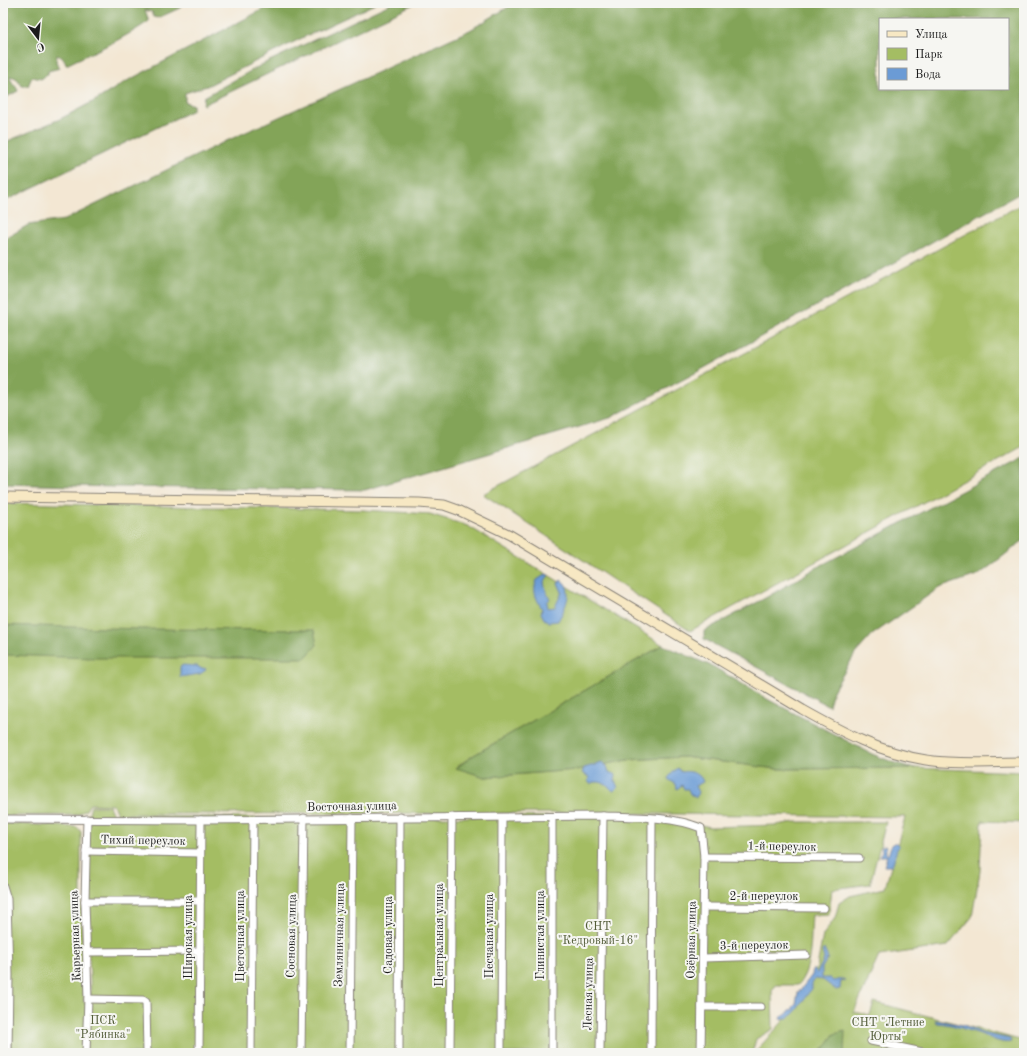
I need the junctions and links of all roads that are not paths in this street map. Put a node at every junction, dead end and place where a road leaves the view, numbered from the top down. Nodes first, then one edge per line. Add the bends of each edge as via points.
1 (3, 497) edge
2 (1024, 762) edge
3 (603, 816) junction
4 (400, 817) junction
5 (452, 817) junction
6 (87, 818) junction
7 (304, 818) junction
8 (352, 818) junction
9 (502, 818) junction
10 (552, 818) junction
11 (3, 819) edge
12 (253, 819) junction
13 (652, 819) junction
14 (201, 820) junction
15 (701, 828) joint
16 (86, 851) junction
17 (200, 853) junction
18 (704, 857) junction
19 (859, 858) dead end
20 (3, 886) edge
21 (85, 901) junction
22 (200, 901) junction
23 (704, 907) junction
24 (824, 908) dead end
25 (6, 941) edge
26 (200, 951) junction
27 (87, 952) junction
28 (806, 956) dead end
29 (703, 958) junction
30 (88, 999) junction
31 (702, 1007) junction
32 (760, 1007) dead end
33 (871, 1041) dead end
34 (8, 1053) edge
35 (86, 1053) edge
36 (147, 1053) edge
37 (199, 1053) edge
38 (251, 1053) edge
39 (301, 1053) edge
40 (350, 1053) edge
41 (399, 1053) edge
42 (450, 1053) edge
43 (501, 1053) edge
44 (552, 1053) edge
45 (600, 1053) edge
46 (651, 1053) edge
47 (701, 1053) edge
48 (927, 1053) edge

1 - 2 street via 444,505 471,515 510,535 802,710 867,744 927,760
3 - 10 street, Восточная улица
3 - 13 street, Восточная улица
3 - 45 street, Лесная улица
4 - 5 street, Восточная улица
4 - 8 street, Восточная улица
4 - 41 street, Садовая улица
5 - 9 street, Восточная улица
5 - 42 street, Центральная улица
6 - 11 street, Восточная улица
6 - 14 street, Восточная улица
6 - 16 street, Карьерная улица
7 - 8 street, Восточная улица
7 - 12 street, Восточная улица
7 - 39 street, Сосновая улица
8 - 40 street, Земляничная улица
9 - 10 street, Восточная улица
9 - 43 street, Песчаная улица
10 - 44 street, Глинистая улица
12 - 14 street, Восточная улица
12 - 38 street, Цветочная улица
13 - 15 street, Восточная улица via 690,823
13 - 46 street
14 - 17 street, Широкая улица
15 - 18 street, Озёрная улица
16 - 17 street, Тихий переулок
16 - 21 street, Карьерная улица
17 - 22 street, Широкая улица
18 - 19 street, 1-й переулок
18 - 23 street, Озёрная улица
20 - 25 street via 7,898
21 - 22 street
21 - 27 street, Карьерная улица
22 - 26 street, Широкая улица
23 - 24 street, 2-й переулок
23 - 29 street, Озёрная улица
25 - 34 street
26 - 27 street
26 - 37 street, Широкая улица
27 - 30 street, Карьерная улица
28 - 29 street, 3-й переулок
29 - 31 street, Озёрная улица
30 - 35 street, Карьерная улица
30 - 36 street via 146,1002
31 - 32 street
31 - 47 street, Озёрная улица
33 - 48 street

